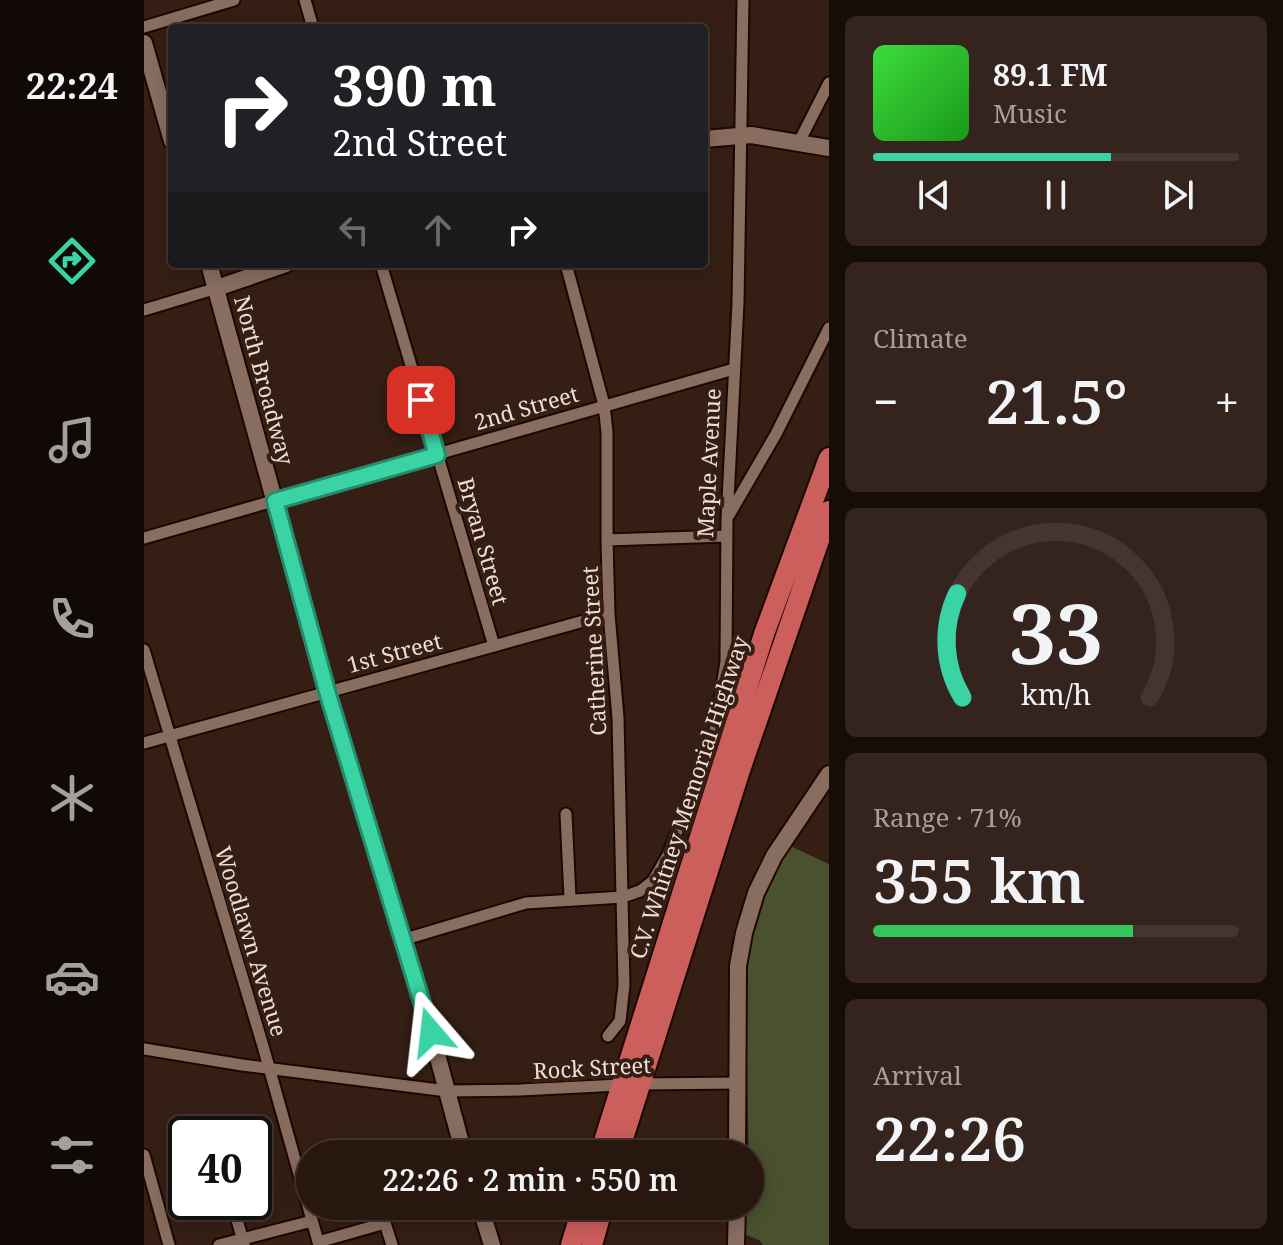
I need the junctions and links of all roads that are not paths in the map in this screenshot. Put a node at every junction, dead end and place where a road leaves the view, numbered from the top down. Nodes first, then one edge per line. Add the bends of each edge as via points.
1 (234, 0) edge
2 (305, 0) edge
3 (743, 0) edge
4 (312, 24) edge
5 (144, 27) edge
6 (144, 43) edge
7 (829, 83) edge
8 (168, 127) edge
9 (741, 135) junction
10 (708, 139) edge
11 (799, 142) junction
12 (829, 148) edge
13 (210, 268) edge
14 (274, 268) edge
15 (382, 268) edge
16 (567, 268) edge
17 (217, 288) junction
18 (144, 310) edge
19 (829, 328) edge
20 (734, 369) junction
21 (604, 405) junction
22 (437, 455) junction
23 (829, 458) edge
24 (275, 501) junction
25 (829, 511) edge
26 (727, 519) junction
27 (726, 536) junction
28 (144, 538) edge
29 (607, 540) junction
30 (609, 614) junction
31 (494, 646) junction
32 (144, 650) edge
33 (327, 691) junction
34 (168, 735) junction
35 (144, 743) edge
36 (829, 774) edge
37 (566, 814) dead end
38 (623, 897) junction
39 (570, 898) junction
40 (402, 940) junction
41 (608, 1036) dead end
42 (144, 1049) edge
43 (269, 1069) junction
44 (739, 1083) junction
45 (631, 1084) junction
46 (447, 1091) junction
47 (460, 1140) edge
48 (606, 1140) edge
49 (621, 1140) edge
50 (737, 1140) edge
51 (144, 1155) edge
52 (237, 1220) edge
53 (484, 1220) edge
54 (579, 1220) edge
55 (599, 1220) edge
56 (737, 1220) edge
57 (312, 1221) junction
58 (243, 1242) edge
59 (318, 1244) edge
60 (169, 1245) edge
61 (219, 1245) edge
62 (392, 1245) edge
63 (492, 1245) edge
64 (571, 1245) edge
65 (592, 1245) edge
66 (736, 1245) edge

1 - 5 street
2 - 4 street
3 - 9 street, Maple Avenue
6 - 8 street
7 - 11 street
9 - 10 street
9 - 11 street
9 - 20 street, Maple Avenue
11 - 12 street
13 - 17 street, North Broadway
14 - 17 street
15 - 22 street, Bryan Street
16 - 21 street, Catherine Street
17 - 18 street
17 - 24 street, North Broadway
19 - 26 street
20 - 21 street, 2nd Street
20 - 26 street, Maple Avenue
21 - 22 street, 2nd Street
21 - 29 street, Catherine Street
22 - 24 street, 2nd Street
22 - 31 street, Bryan Street
23 - 45 highway, C.V. Whitney Memorial Highway via 764,634
24 - 28 street, 2nd Street
24 - 33 street, North Broadway
25 - 45 highway, C.V. Whitney Memorial Highway
26 - 27 street, Maple Avenue
27 - 29 street
27 - 38 street, Maple Avenue via 726,662 715,730 661,869 640,891
29 - 30 street, Catherine Street
30 - 31 street, 1st Street
30 - 38 street, Catherine Street
31 - 33 street, 1st Street
32 - 34 street, Woodlawn Avenue
33 - 34 street, 1st Street
33 - 40 street, North Broadway
34 - 35 street, 1st Street
34 - 43 street, Woodlawn Avenue
36 - 44 street via 774,856 751,906 738,998
37 - 39 street
38 - 39 street
38 - 41 street, Catherine Street via 623,1011
39 - 40 street via 526,903
40 - 46 street, North Broadway
42 - 43 street, Rock Street
43 - 46 street, Rock Street
43 - 57 street, Woodlawn Avenue
44 - 45 street, Rock Street
44 - 50 street
45 - 46 street, Rock Street
45 - 48 highway, C.V. Whitney Memorial Highway
45 - 49 highway, C.V. Whitney Memorial Highway
46 - 47 street, North Broadway
51 - 60 street
52 - 58 street
53 - 63 street
54 - 64 highway
55 - 65 highway
56 - 66 street
57 - 58 street
57 - 59 street, Woodlawn Avenue
58 - 61 street
59 - 62 street via 385,1223

